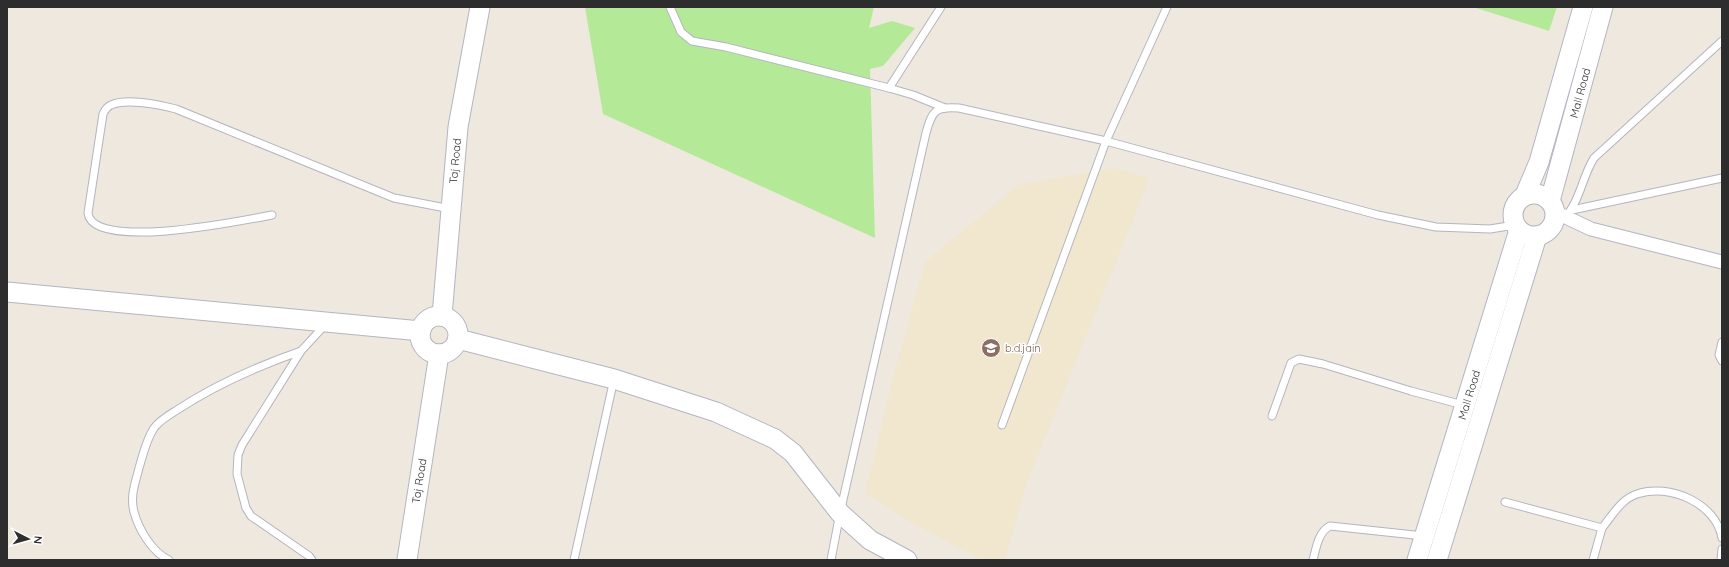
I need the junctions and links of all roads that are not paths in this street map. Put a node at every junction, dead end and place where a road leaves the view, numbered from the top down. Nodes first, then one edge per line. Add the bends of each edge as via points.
1 (480, 7) edge
2 (670, 7) edge
3 (941, 7) edge
4 (1167, 7) edge
5 (1583, 7) edge
6 (1603, 7) edge
7 (1722, 41) edge
8 (889, 88) junction
9 (945, 108) junction
10 (1106, 141) junction
11 (1722, 178) edge
12 (1525, 195) junction
13 (451, 209) junction
14 (1560, 210) junction
15 (272, 215) dead end
16 (1517, 227) junction
17 (1537, 236) junction
18 (1722, 262) edge
19 (7, 292) edge
20 (442, 316) junction
21 (327, 323) junction
22 (420, 331) junction
23 (458, 339) junction
24 (1722, 342) edge
25 (301, 351) junction
26 (439, 354) junction
27 (1722, 361) edge
28 (614, 379) junction
29 (1466, 405) junction
30 (1272, 416) dead end
31 (1002, 425) dead end
32 (1505, 502) dead end
33 (840, 513) junction
34 (1602, 528) junction
35 (1722, 533) edge
36 (1424, 536) junction
37 (1722, 549) edge
38 (169, 560) edge
39 (312, 560) edge
40 (407, 560) edge
41 (574, 560) edge
42 (831, 560) edge
43 (907, 560) edge
44 (1313, 560) edge
45 (1417, 560) edge
46 (1437, 560) edge
47 (1594, 560) edge
48 (1721, 560) edge

1 - 13 main road, Taj Road via 458,127
2 - 8 lane via 681,32 692,41 726,46
3 - 8 lane
4 - 10 lane
5 - 12 main road, Mall Road via 1539,162
6 - 14 main road, Mall Road
7 - 14 lane via 1594,158
8 - 9 lane
9 - 10 lane via 959,108
9 - 33 lane via 932,114 926,133
10 - 16 lane via 1378,215 1436,228
10 - 31 lane
11 - 14 lane
12 - 14 main road via 1539,194
12 - 16 main road via 1513,211
13 - 15 lane via 394,198 176,109 153,104 122,103 112,104 106,108 88,213 88,219 93,224 101,228 132,231 167,231 203,228
13 - 20 main road, Taj Road
14 - 17 main road via 1553,225 1544,234
14 - 18 street via 1591,229
16 - 17 main road via 1527,235
16 - 29 main road, Mall Road
17 - 46 main road, Mall Road
19 - 21 main road
20 - 22 main road via 431,317
20 - 23 main road via 453,321 457,327
21 - 22 main road
21 - 25 lane
22 - 26 main road via 424,347
23 - 26 main road via 453,348
23 - 28 main road
24 - 27 lane via 1719,355
25 - 38 lane via 264,364 200,396 161,420 154,428 148,438 132,494 132,504 135,515 152,546
25 - 39 lane via 242,446 238,455 237,474 246,508 251,516
26 - 40 main road, Taj Road
28 - 33 main road via 716,412 774,439 793,454
28 - 41 lane
29 - 30 lane via 1299,359 1291,363
29 - 36 main road, Mall Road
32 - 34 lane
33 - 42 lane
33 - 43 main road via 870,540
34 - 35 lane via 1619,506 1636,494 1666,491 1686,497 1702,506
34 - 47 lane
36 - 44 lane via 1330,526 1323,531
36 - 45 main road, Mall Road
37 - 48 lane

